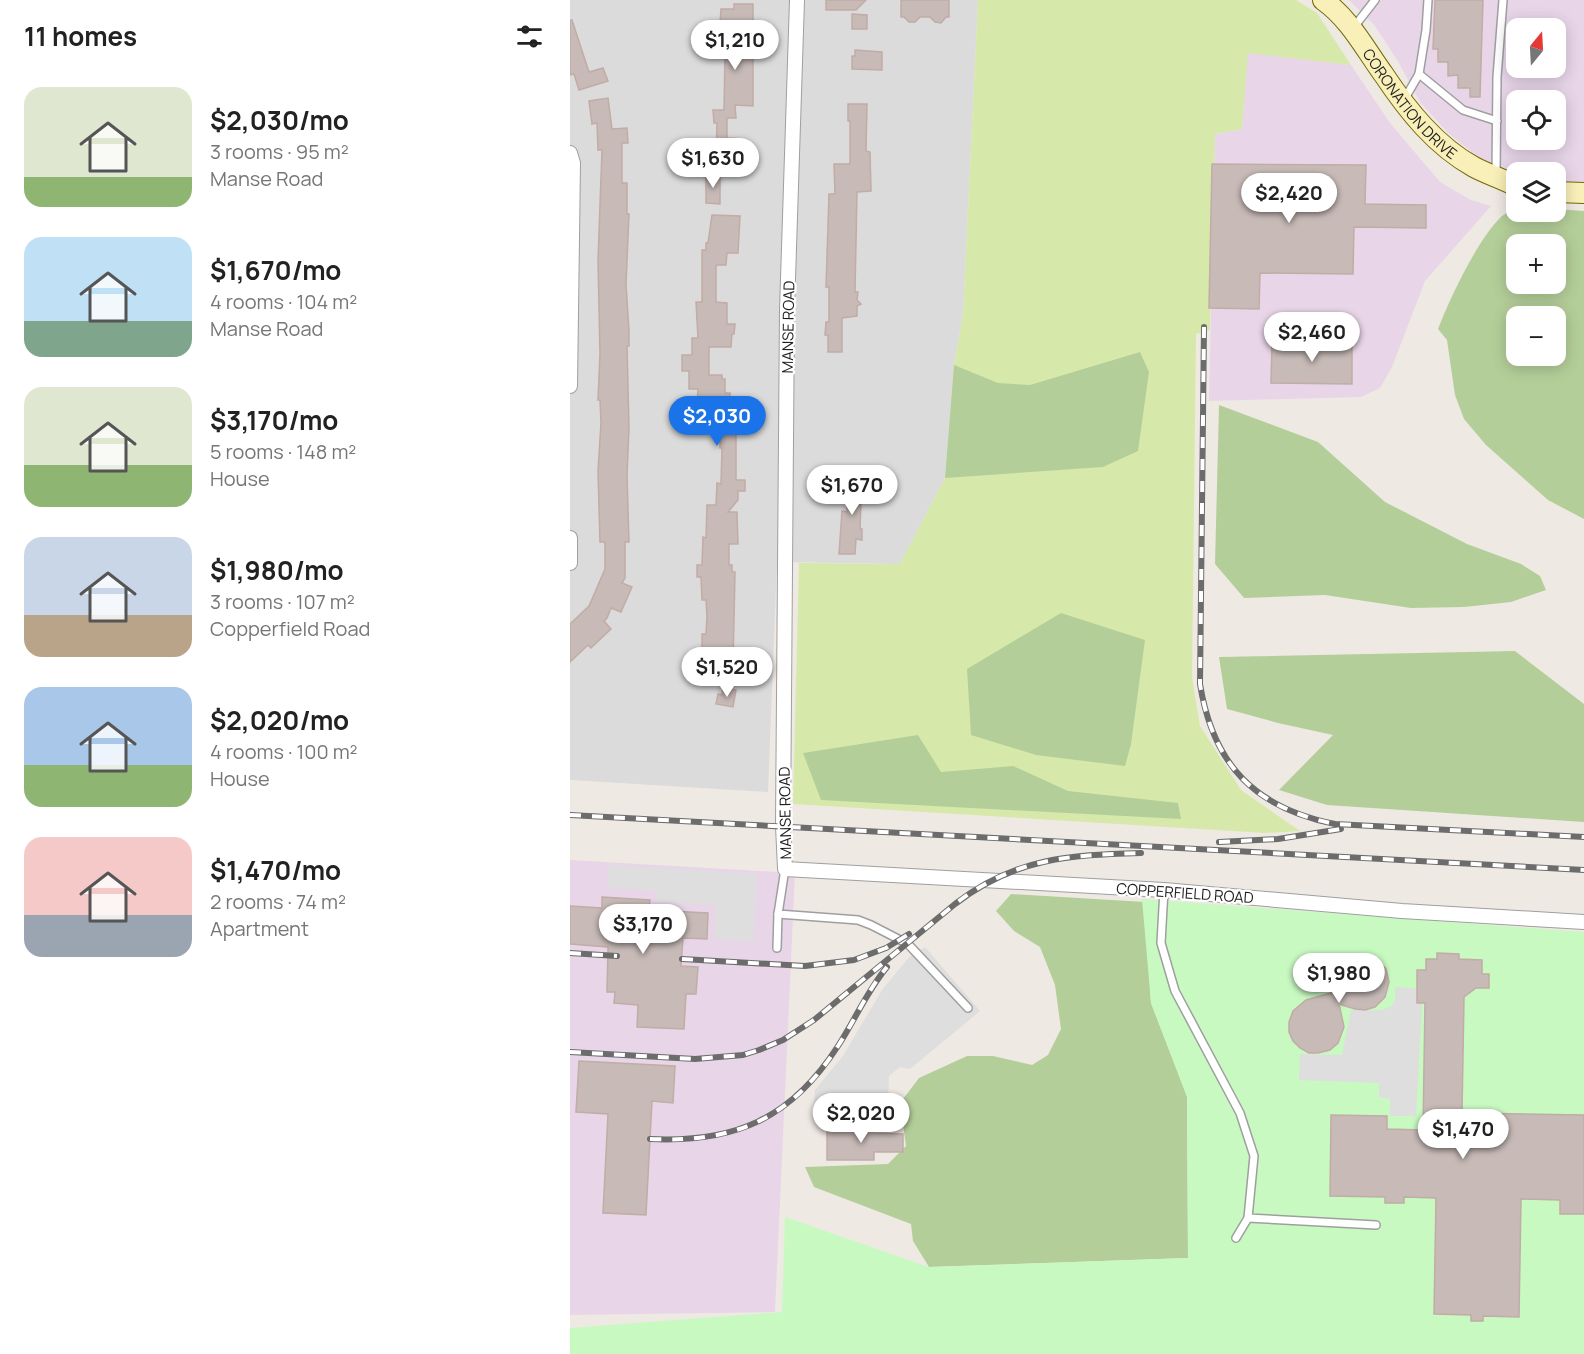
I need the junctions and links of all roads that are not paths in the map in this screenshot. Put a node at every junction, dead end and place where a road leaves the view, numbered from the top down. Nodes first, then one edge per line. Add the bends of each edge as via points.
1 (796, 0) edge
2 (1323, 0) edge
3 (1375, 0) edge
4 (1428, 0) edge
5 (1503, 0) edge
6 (1352, 29) junction
7 (1419, 74) junction
8 (1403, 102) junction
9 (1497, 121) junction
10 (570, 153) edge
11 (1496, 177) junction
12 (1506, 182) edge
13 (1566, 192) edge
14 (1584, 193) edge
15 (570, 386) edge
16 (570, 538) edge
17 (570, 563) edge
18 (785, 869) junction
19 (1164, 890) junction
20 (778, 914) junction
21 (1584, 922) edge
22 (777, 948) dead end
23 (968, 1008) dead end
24 (1248, 1218) junction
25 (1376, 1225) dead end
26 (1236, 1238) dead end

1 - 18 street, MANSE ROAD via 787,333
2 - 6 street, CORONATION DRIVE
3 - 6 lane
4 - 7 lane
5 - 9 lane
6 - 8 street, CORONATION DRIVE
7 - 8 lane
7 - 9 lane via 1463,110
8 - 11 street, CORONATION DRIVE via 1443,146
9 - 11 lane
10 - 15 street
11 - 12 street, CORONATION DRIVE
13 - 14 street
16 - 17 street
18 - 19 street, COPPERFIELD ROAD
18 - 20 lane
19 - 21 street, COPPERFIELD ROAD
19 - 24 lane via 1161,943 1175,991 1240,1113 1254,1156
20 - 22 lane
20 - 23 lane via 858,920 871,925 908,944
24 - 25 lane
24 - 26 lane

